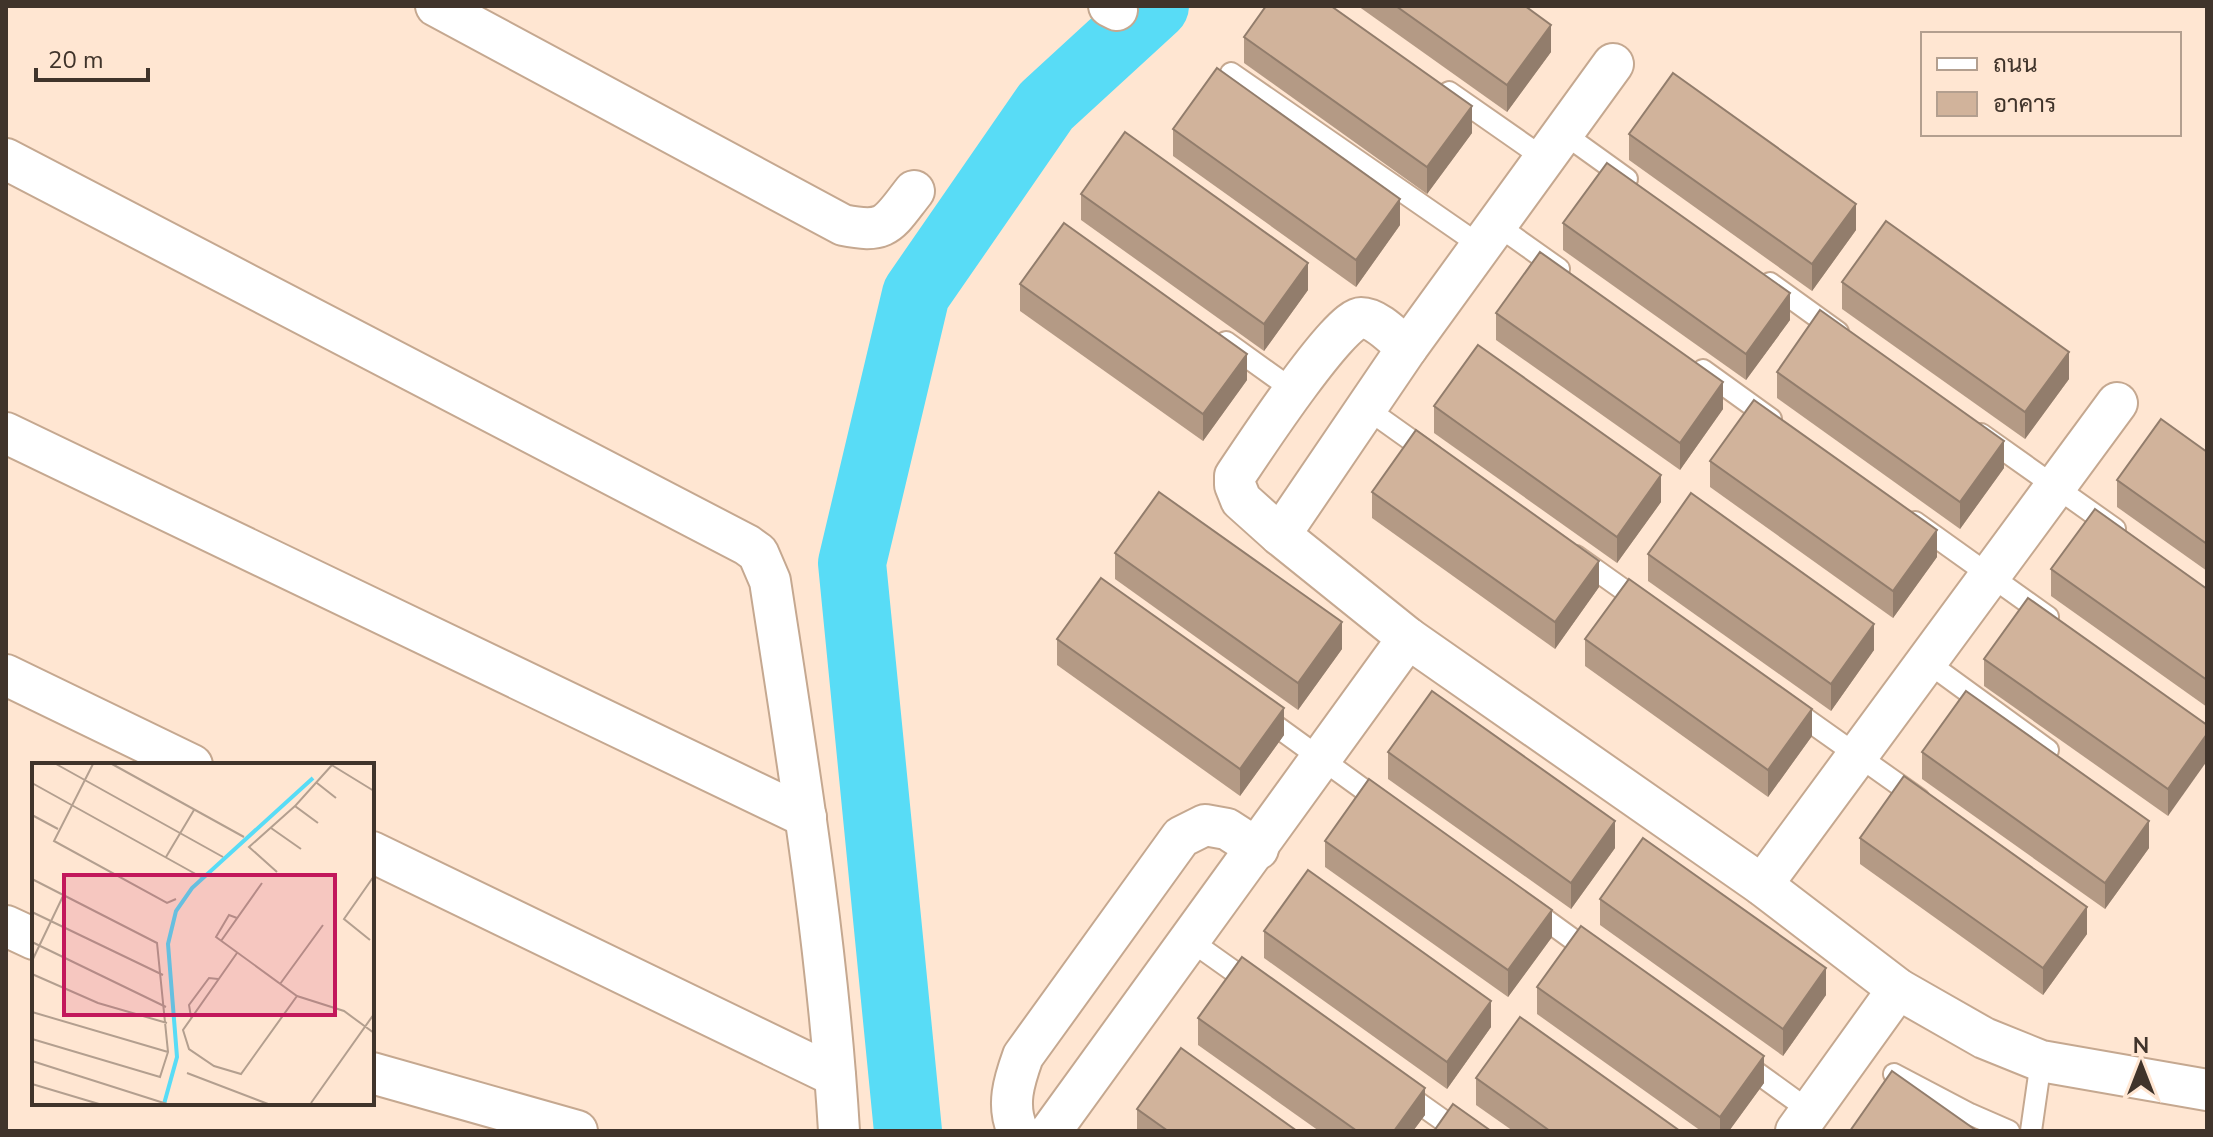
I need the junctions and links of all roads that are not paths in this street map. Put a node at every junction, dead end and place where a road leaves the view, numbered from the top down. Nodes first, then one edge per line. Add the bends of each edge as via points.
1 (436, 6) edge
2 (1613, 64) dead end
3 (1231, 73) dead end
4 (1430, 78) edge
5 (1554, 146) junction
6 (6, 159) edge
7 (1641, 189) edge
8 (914, 191) dead end
9 (1489, 236) junction
10 (1757, 274) edge
11 (1573, 279) edge
12 (1204, 326) edge
13 (1848, 339) edge
14 (1407, 348) junction
15 (1688, 360) edge
16 (1293, 390) junction
17 (2117, 403) dead end
18 (1366, 408) junction
19 (1965, 422) edge
20 (1789, 432) edge
21 (6, 433) edge
22 (1454, 470) edge
23 (2056, 487) junction
24 (1902, 513) edge
25 (1280, 535) junction
26 (1554, 540) edge
27 (2131, 540) edge
28 (1990, 576) junction
29 (1667, 620) edge
30 (2067, 631) edge
31 (1408, 638) junction
32 (1927, 662) junction
33 (6, 675) edge
34 (1781, 701) edge
35 (1245, 704) edge
36 (1857, 756) junction
37 (1321, 759) junction
38 (2062, 760) edge
39 (188, 763) edge
40 (1932, 809) edge
41 (1396, 813) edge
42 (806, 817) junction
43 (1258, 849) junction
44 (374, 853) edge
45 (1762, 885) junction
46 (1509, 894) edge
47 (6, 926) edge
48 (32, 938) edge
49 (1191, 941) junction
50 (1609, 966) edge
51 (1898, 989) junction
52 (1266, 995) edge
53 (1722, 1048) edge
54 (2041, 1061) junction
55 (374, 1074) edge
56 (1894, 1074) edge
57 (835, 1076) junction
58 (1392, 1084) edge
59 (2207, 1090) edge
60 (1803, 1121) edge
61 (1061, 1128) edge
62 (577, 1131) edge
63 (839, 1131) edge
64 (1018, 1131) edge
65 (1458, 1131) edge
66 (2009, 1131) edge
67 (2031, 1131) edge

1 - 8 street via 843,225 867,230 887,225
2 - 5 street
3 - 9 lane
4 - 5 lane
5 - 7 lane
5 - 9 street
6 - 42 street via 758,553 770,581
9 - 11 lane
9 - 14 street
10 - 13 lane
12 - 16 lane
14 - 16 street via 1372,320 1356,319
14 - 18 street
15 - 20 lane
16 - 25 street via 1235,476 1241,500
17 - 23 street
18 - 22 lane
18 - 25 street
19 - 23 lane
21 - 42 street
23 - 27 lane
23 - 28 street
24 - 28 lane
25 - 31 street
26 - 29 lane
28 - 30 lane
28 - 32 street
31 - 37 street
31 - 45 street
32 - 36 street
32 - 38 lane
33 - 39 street
34 - 36 lane
35 - 37 lane
36 - 40 lane
36 - 45 street
37 - 41 lane
37 - 43 street
42 - 57 street
43 - 49 street
43 - 64 street via 1227,829 1205,825 1181,837 1023,1056 1011,1109
44 - 57 street
45 - 51 street
46 - 50 lane
47 - 48 street
49 - 52 lane
49 - 61 street
51 - 54 street via 1984,1038
51 - 60 street
53 - 60 lane
54 - 59 street
54 - 67 lane
55 - 62 street
56 - 66 lane
57 - 63 street
58 - 65 lane

